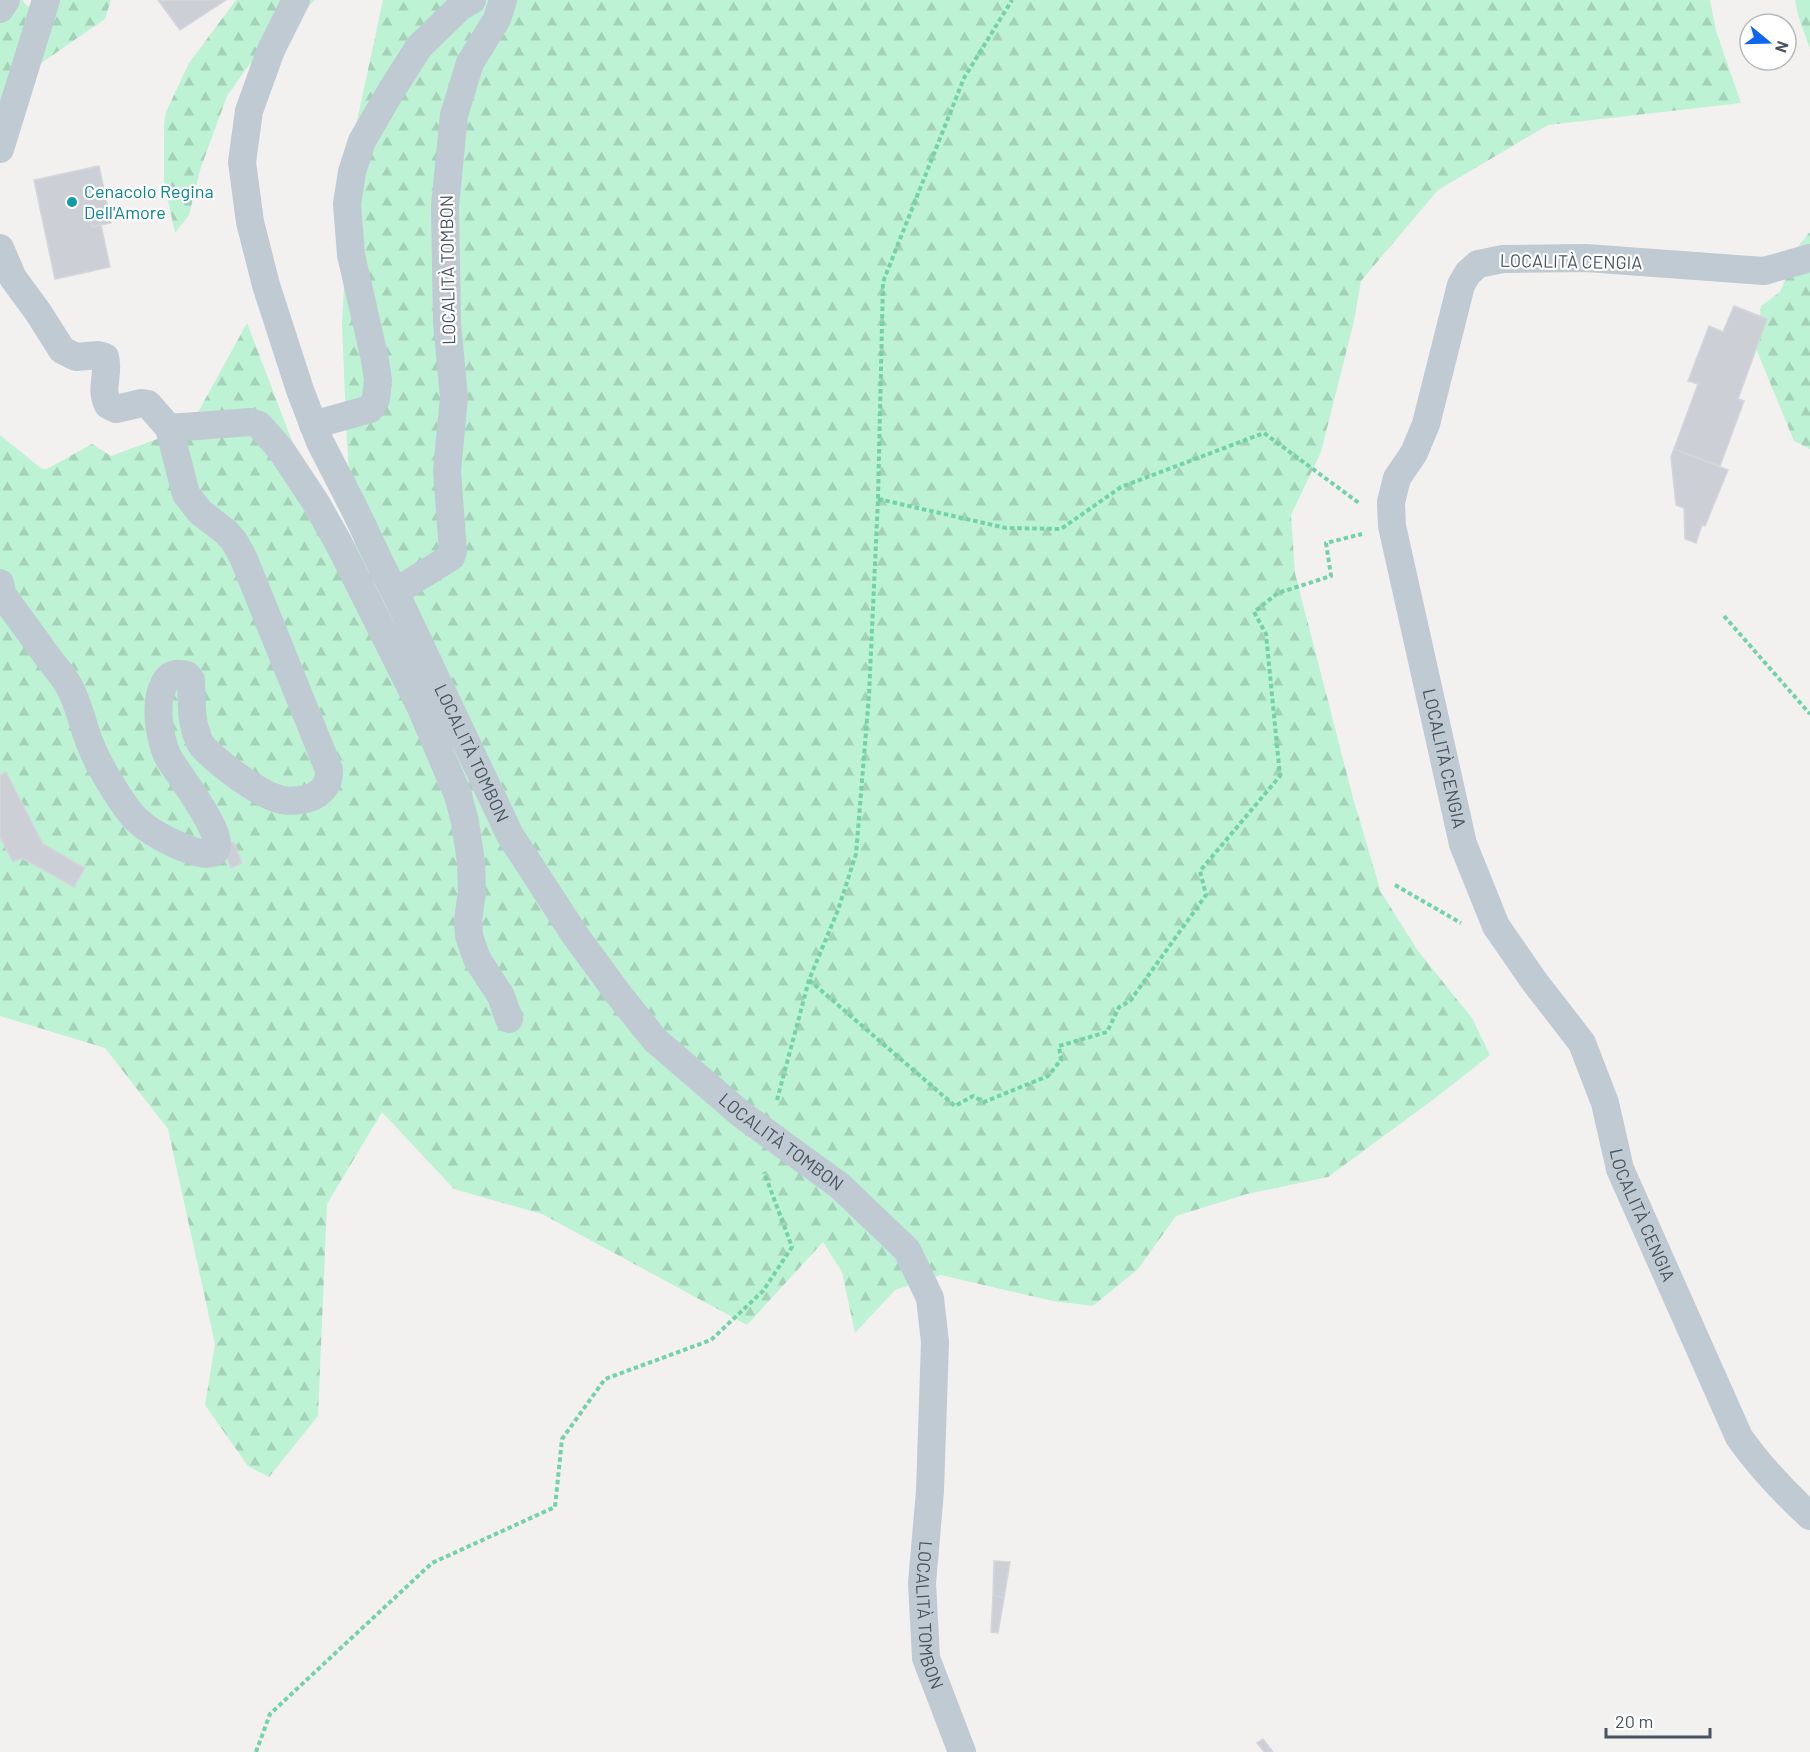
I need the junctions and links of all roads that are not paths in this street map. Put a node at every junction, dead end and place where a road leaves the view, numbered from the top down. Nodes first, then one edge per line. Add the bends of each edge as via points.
1 (6, 0) edge
2 (46, 0) edge
3 (296, 0) edge
4 (472, 0) edge
5 (503, 0) edge
6 (0, 9) edge
7 (0, 149) edge
8 (0, 248) edge
9 (1810, 258) edge
10 (313, 425) junction
11 (170, 428) junction
12 (0, 583) edge
13 (396, 592) junction
14 (509, 1019) dead end
15 (1810, 1516) edge
16 (962, 1752) edge

1 - 6 street
2 - 7 street
3 - 10 street, LOCALITÀ TOMBON via 271,50 249,111 242,162 249,222 266,285
4 - 10 street via 419,47 362,141 347,204 351,255 378,380 376,399 370,409
5 - 13 street, LOCALITÀ TOMBON via 497,19 470,63 454,116 445,206 447,323 454,397 447,471 453,551 451,557
8 - 11 street via 13,279 62,350 76,357 105,357 103,389 108,405 116,409 148,405
9 - 15 street, LOCALITÀ CENGIA via 1764,270 1586,258 1503,259 1478,264 1461,285 1426,424 1414,453 1397,478 1391,502 1392,526 1463,844 1496,926 1582,1043 1605,1103 1620,1169 1739,1437 1773,1480
10 - 13 street, LOCALITÀ TOMBON
11 - 12 street via 186,494 200,512 226,532 243,557 329,770 327,785 320,792 310,798 283,800 252,786 208,753 197,739 191,680 175,673 169,676 160,696 160,729 167,756 212,825 218,847 212,854 201,853 150,829 133,816 116,790 91,747 70,687 2,594
11 - 14 street, LOCALITÀ TOMBON via 259,424 281,450 338,542 421,708 458,795 471,861 469,936
13 - 16 street, LOCALITÀ TOMBON via 510,835 618,995 655,1040 741,1114 840,1186 907,1250 930,1298 935,1342 930,1491 922,1583 926,1658

